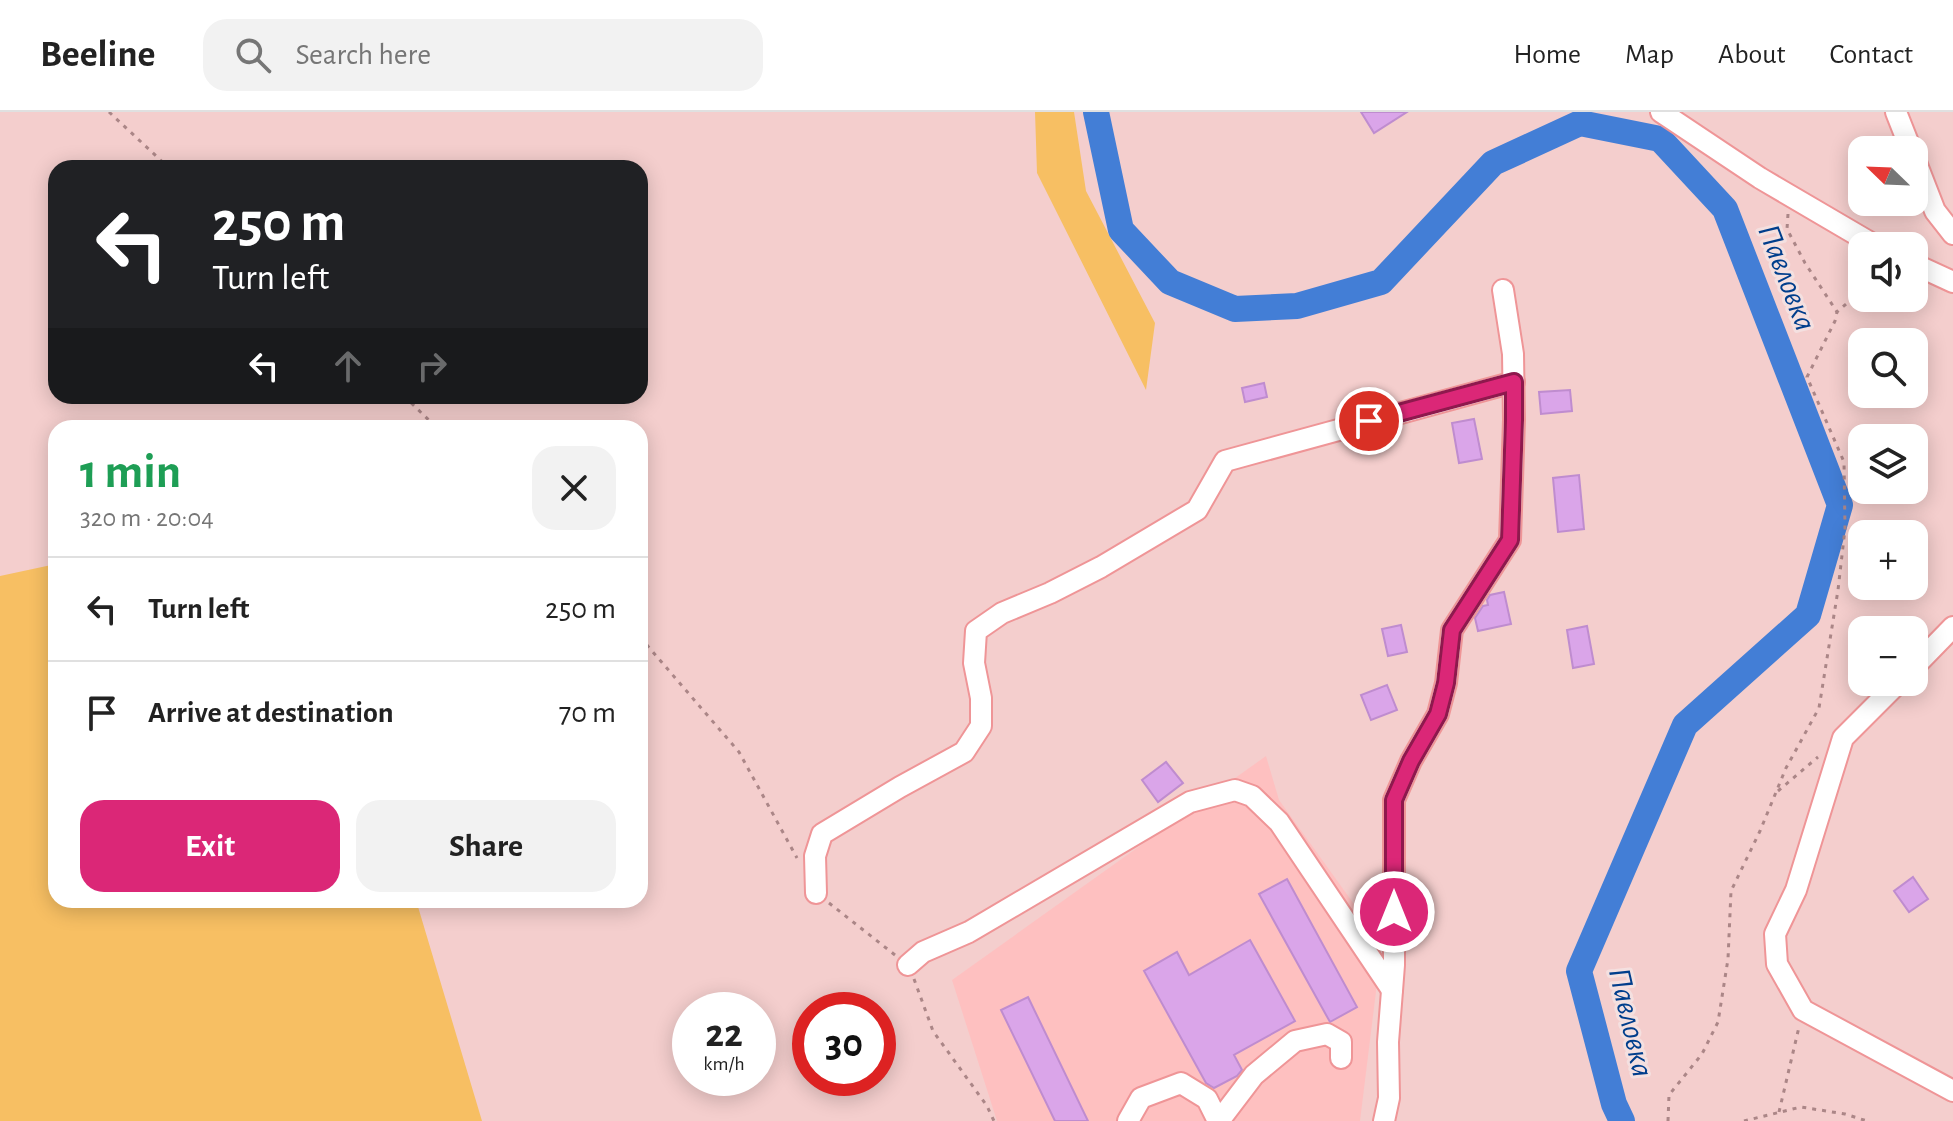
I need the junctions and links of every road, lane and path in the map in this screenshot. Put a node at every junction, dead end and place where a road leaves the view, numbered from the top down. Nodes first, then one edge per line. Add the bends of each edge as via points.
1 (109, 112) edge
2 (1661, 112) edge
3 (1896, 112) edge
4 (1905, 136) edge
5 (160, 160) edge
6 (1928, 193) edge
7 (1789, 195) junction
8 (1852, 232) edge
9 (1953, 234) edge
10 (1928, 270) edge
11 (1953, 282) edge
12 (1503, 290) dead end
13 (1848, 302) edge
14 (1837, 312) junction
15 (1514, 382) junction
16 (412, 404) edge
17 (429, 420) edge
18 (1953, 627) edge
19 (1928, 653) edge
20 (1885, 696) edge
21 (1819, 757) dead end
22 (1775, 794) junction
23 (816, 893) dead end
24 (908, 965) dead end
25 (1392, 990) junction
26 (1803, 1010) junction
27 (1341, 1058) dead end
28 (1953, 1091) edge
29 (1779, 1112) junction
30 (1128, 1121) edge
31 (1218, 1121) edge
32 (1384, 1121) edge
33 (1668, 1121) edge
34 (1744, 1121) edge
35 (1867, 1121) edge

1 - 5 path
2 - 7 street
3 - 4 street
6 - 9 street
7 - 8 street
7 - 14 path via 1787,229
10 - 11 street
12 - 15 street
13 - 14 path
14 - 22 path via 1807,377 1844,462 1845,529 1838,590 1819,708
15 - 23 street via 1225,461 1197,510 976,631 981,726 964,752 822,834 815,856
15 - 25 street via 1510,540 1452,630 1438,714 1394,800
16 - 17 path
18 - 19 street
20 - 26 street via 1843,738 1796,890 1775,934 1777,964
21 - 22 path
22 - 33 path via 1731,891 1718,1022 1702,1054 1669,1095
24 - 25 street via 1190,802 1235,790 1252,796 1279,822
25 - 32 street
26 - 28 street
26 - 29 path
27 - 31 street via 1341,1042 1327,1034 1295,1041 1254,1075
29 - 34 path
29 - 35 path via 1801,1107
30 - 31 street via 1141,1098 1181,1083 1207,1099

